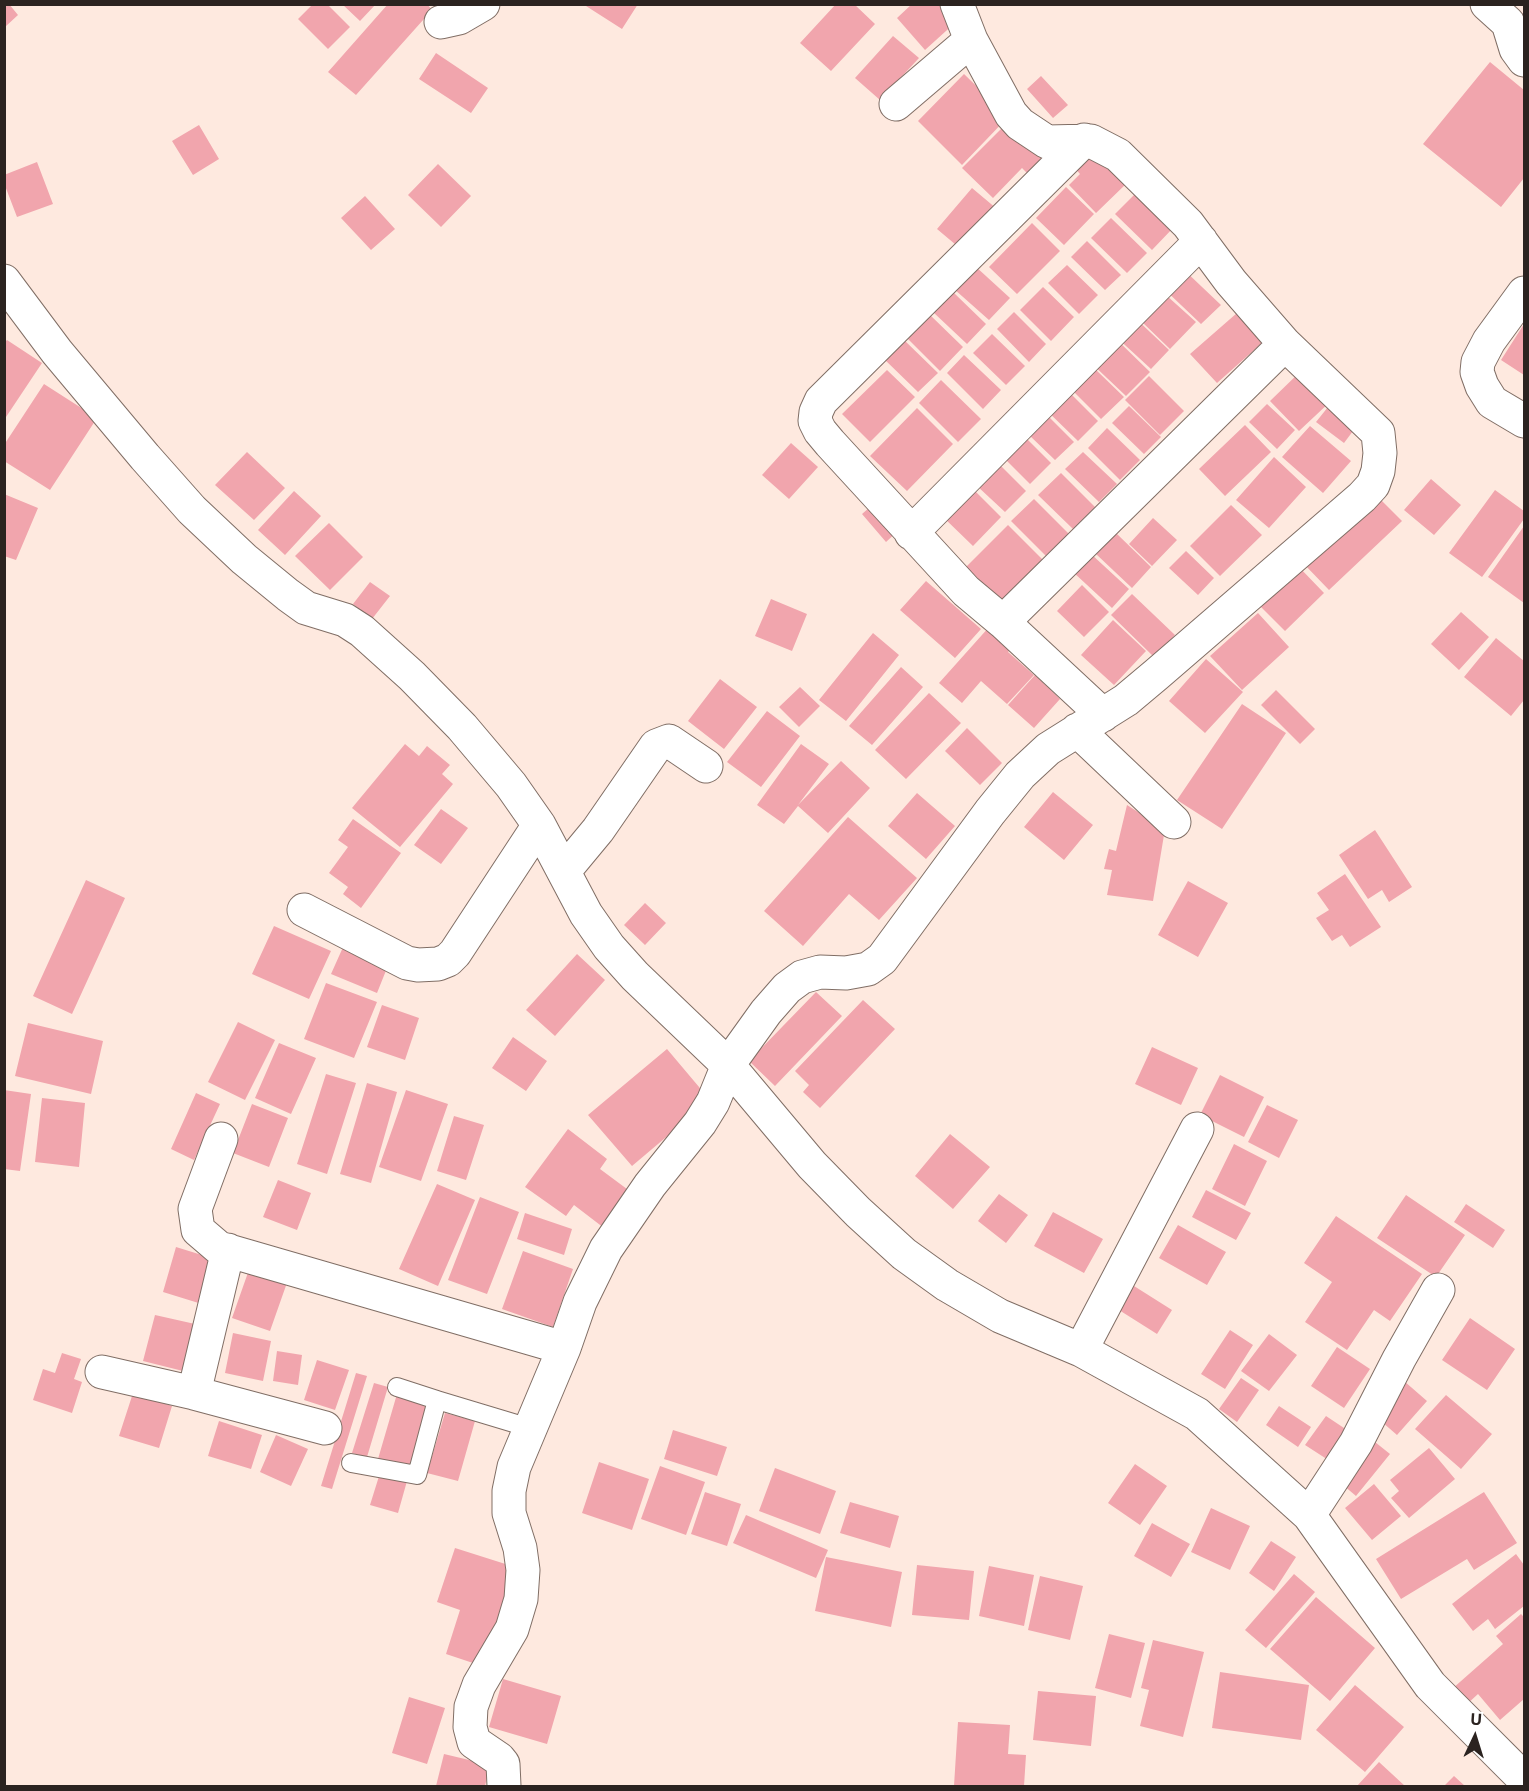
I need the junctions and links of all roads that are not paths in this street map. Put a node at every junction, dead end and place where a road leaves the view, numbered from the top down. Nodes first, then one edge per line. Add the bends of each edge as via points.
1 (483, 4) edge
2 (957, 4) edge
3 (1486, 4) edge
4 (441, 22) dead end
5 (971, 40) junction
6 (1524, 60) edge
7 (896, 104) dead end
8 (1084, 140) junction
9 (1201, 241) junction
10 (4, 281) edge
11 (1524, 293) edge
12 (1285, 344) junction
13 (1524, 421) edge
14 (911, 533) junction
15 (1003, 622) junction
16 (1090, 722) junction
17 (706, 766) dead end
18 (1174, 822) dead end
19 (539, 825) junction
20 (564, 871) junction
21 (304, 909) dead end
22 (728, 1065) junction
23 (1197, 1129) dead end
24 (220, 1139) dead end
25 (228, 1250) junction
26 (1438, 1290) dead end
27 (564, 1348) junction
28 (1081, 1350) junction
29 (102, 1372) dead end
30 (397, 1387) dead end
31 (194, 1393) junction
32 (437, 1400) junction
33 (325, 1428) dead end
34 (530, 1428) junction
35 (351, 1463) dead end
36 (1309, 1515) junction
37 (1524, 1779) edge
38 (504, 1786) edge

1 - 4 street via 459,18
2 - 5 street
3 - 6 street via 1508,23
5 - 7 street
5 - 8 street via 1020,124 1047,142
8 - 9 street via 1118,155
8 - 14 street via 821,401 816,412 820,431
9 - 12 street
9 - 14 street
10 - 19 street via 57,352 192,510 288,595 306,608 345,620 362,631 412,676 469,735
11 - 13 street via 1489,341 1477,372 1492,402
12 - 15 street
12 - 16 street via 1378,433 1380,453 1373,485 1126,700
14 - 15 street via 966,591
15 - 16 street
16 - 18 street
16 - 22 street via 1048,748 1020,775 882,959 868,969 802,977 766,1012
17 - 20 street via 669,741 656,746 598,830
19 - 20 street
19 - 21 street via 455,953 438,964 407,963
20 - 22 street via 609,947
22 - 27 street via 700,1123 650,1185 606,1249 580,1302
22 - 28 street via 812,1165 904,1254 1000,1316
23 - 28 street
24 - 25 street via 195,1209 198,1230 219,1248
25 - 27 street
25 - 31 street
26 - 36 street via 1356,1443
27 - 34 street
28 - 36 street via 1197,1414
29 - 31 street
30 - 32 lane
31 - 33 street
32 - 34 lane
32 - 35 lane via 417,1475
34 - 38 street via 509,1491 509,1513 523,1570 521,1599 512,1629 479,1685 471,1707 471,1735 479,1746 500,1758 505,1771
36 - 37 street via 1430,1684

